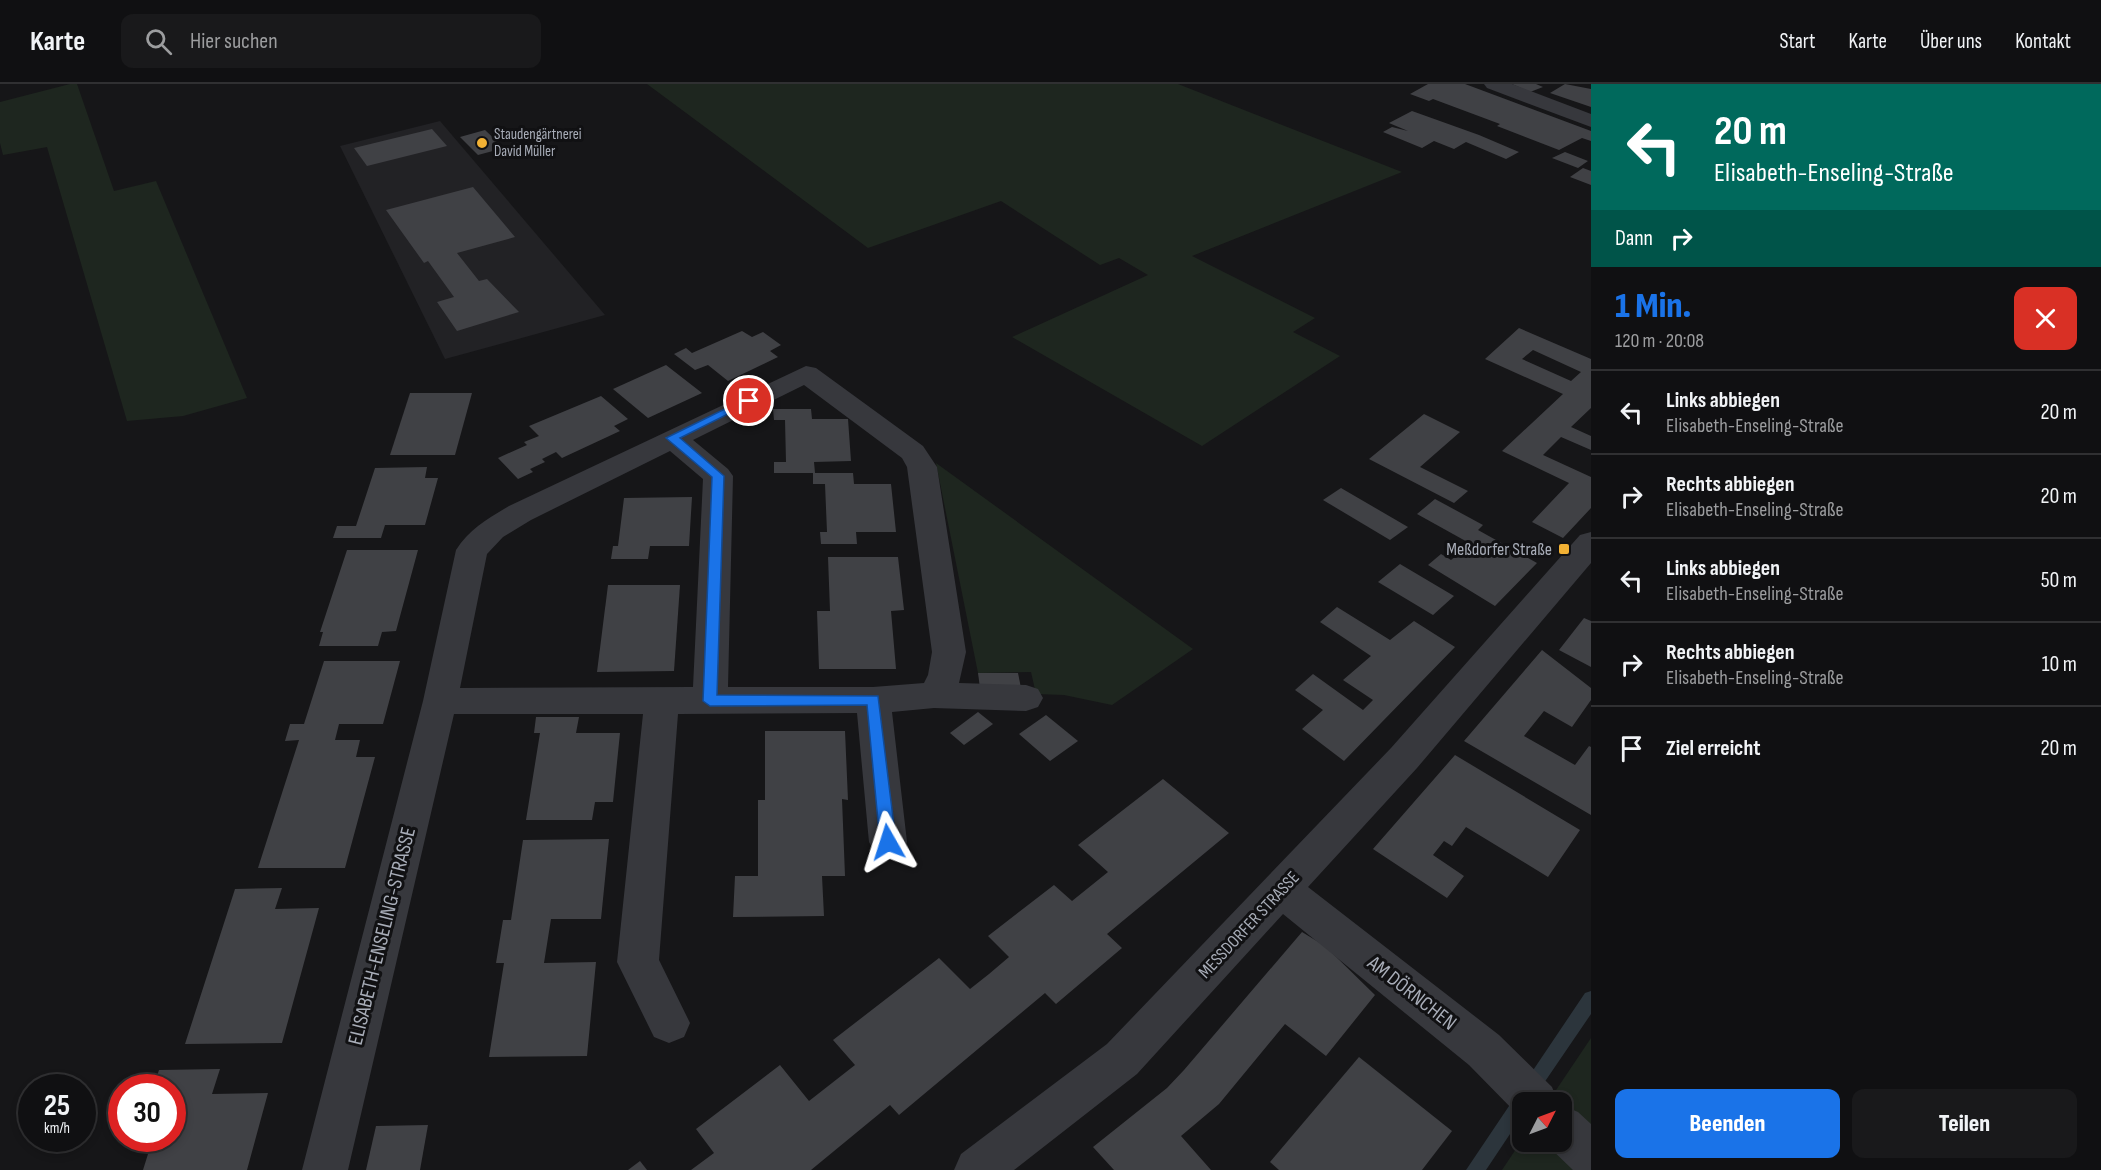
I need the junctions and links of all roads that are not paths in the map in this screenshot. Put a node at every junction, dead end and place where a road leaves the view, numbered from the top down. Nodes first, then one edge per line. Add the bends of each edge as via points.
1 (1494, 84) edge
2 (1591, 121) edge
3 (672, 438) junction
4 (1591, 543) edge
5 (934, 695) junction
6 (1026, 698) dead end
7 (873, 699) junction
8 (710, 701) junction
9 (440, 702) junction
10 (662, 702) junction
11 (888, 842) dead end
12 (1282, 890) junction
13 (669, 1023) dead end
14 (1526, 1092) edge
15 (1572, 1138) edge
16 (1591, 1156) edge
17 (325, 1170) edge
18 (977, 1170) edge

1 - 2 street
3 - 5 street, ELISABETH-ENSELING-STRASSE via 806,374 913,452 922,467 949,652 945,677
3 - 8 street via 718,476
3 - 9 street, ELISABETH-ENSELING-STRASSE via 520,513 492,530 472,550
4 - 12 street, MESSDORFER STRASSE via 1404,758
5 - 6 street
5 - 7 street
7 - 8 street
7 - 11 street
8 - 10 street
9 - 10 street
9 - 17 street, ELISABETH-ENSELING-STRASSE
10 - 13 street via 638,962
12 - 14 street, AM DÖRNCHEN via 1484,1050
12 - 18 street, MESSDORFER STRASSE via 1122,1059
15 - 16 street

